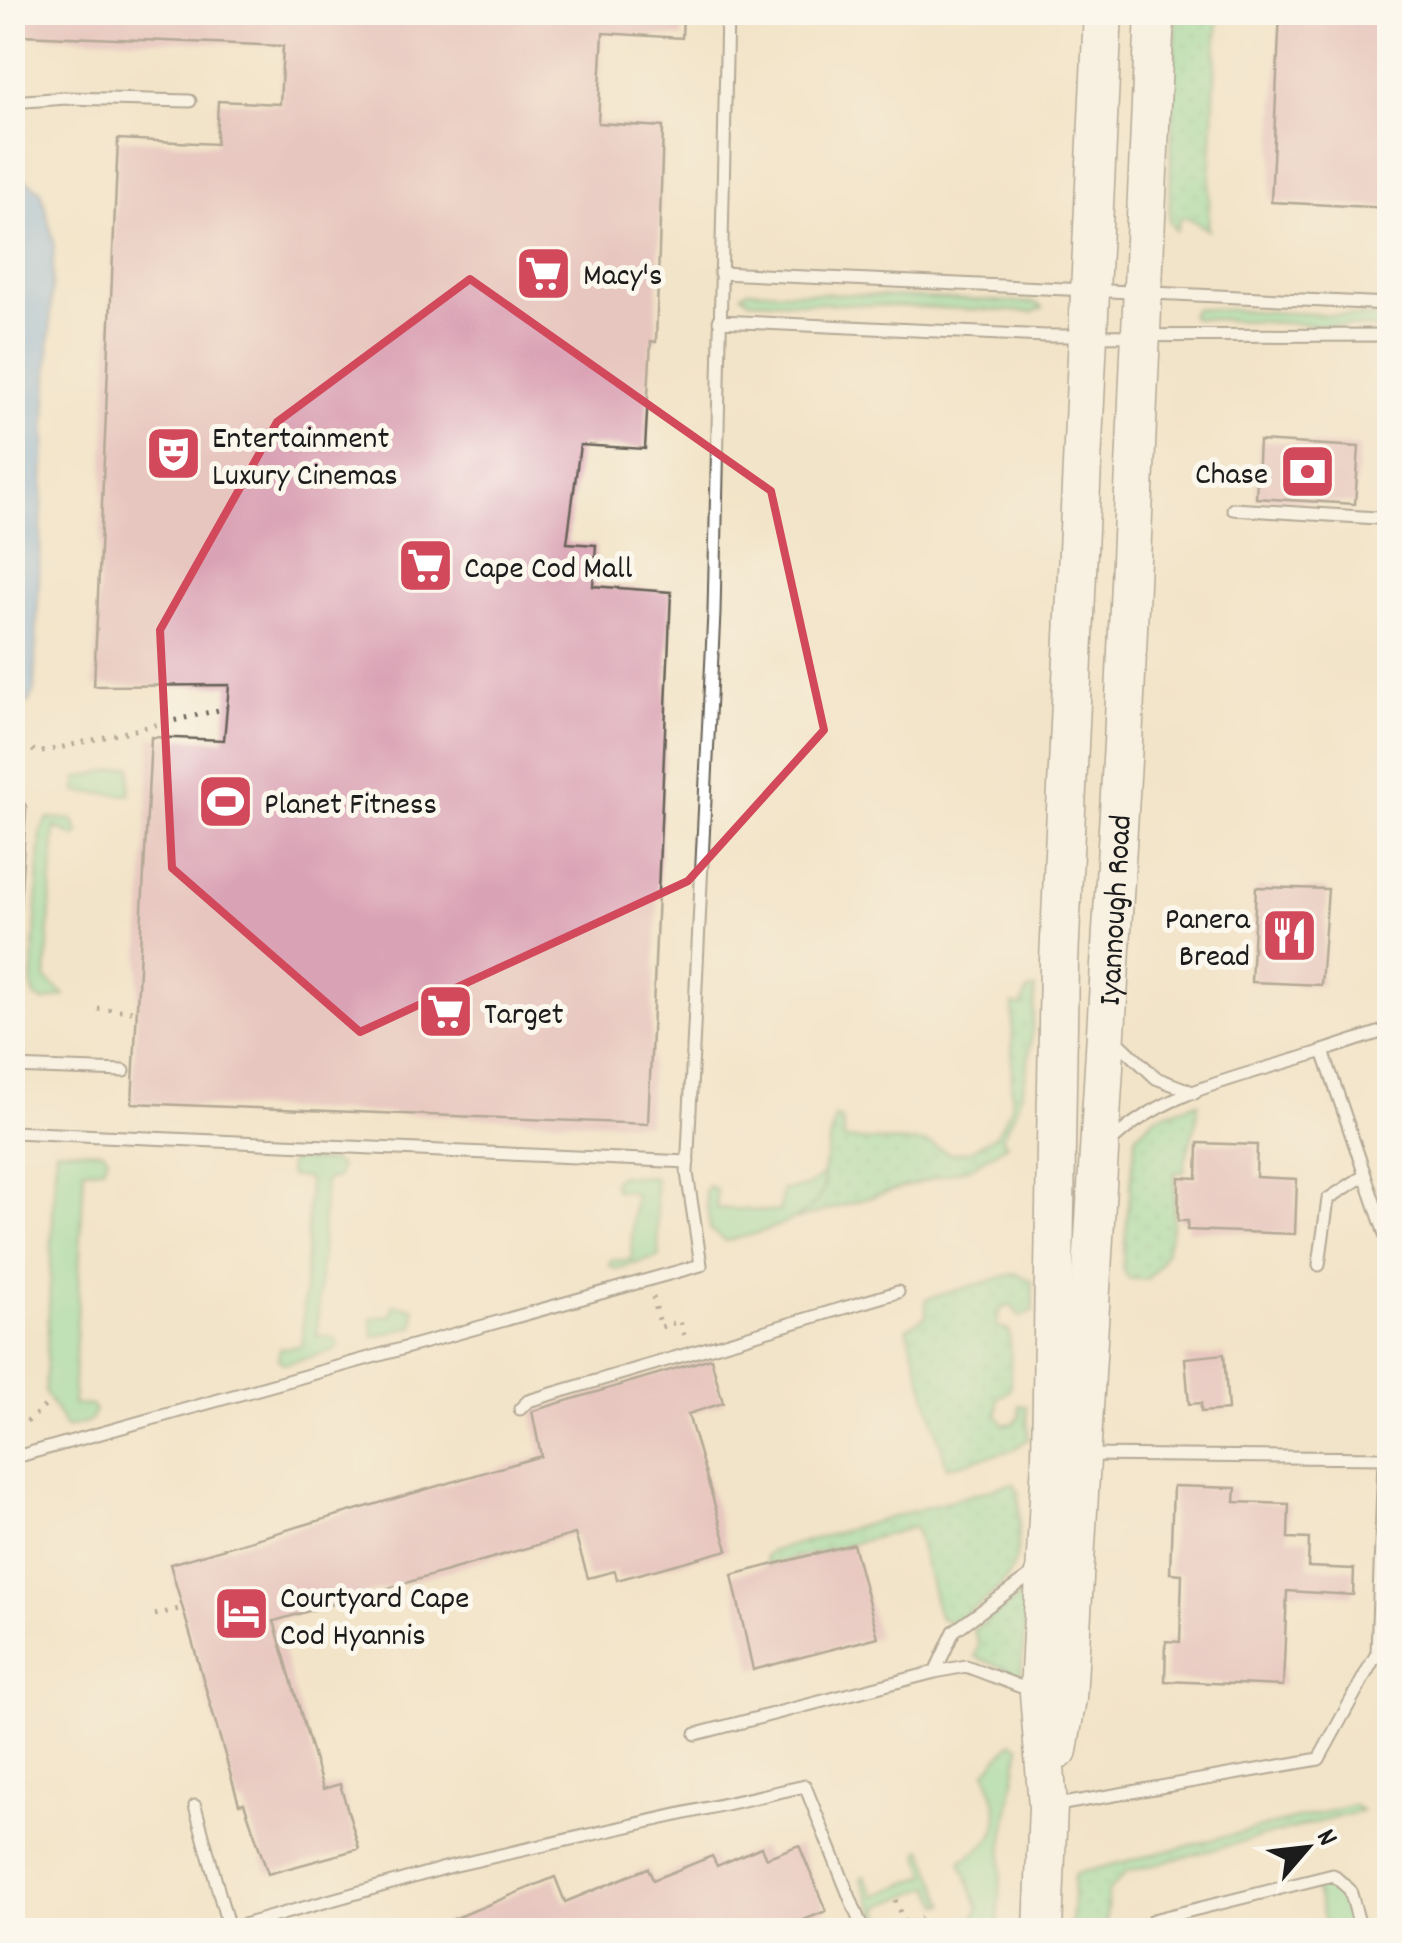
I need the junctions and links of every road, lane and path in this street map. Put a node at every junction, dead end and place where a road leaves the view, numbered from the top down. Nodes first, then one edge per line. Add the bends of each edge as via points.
1 (728, 12) edge
2 (1103, 12) edge
3 (1155, 12) edge
4 (190, 101) dead end
5 (12, 102) edge
6 (720, 273) junction
7 (1088, 289) junction
8 (1144, 292) junction
9 (1390, 304) edge
10 (719, 321) junction
11 (1086, 334) junction
12 (1390, 334) edge
13 (1142, 335) junction
14 (1233, 509) dead end
15 (1377, 518) dead end
16 (227, 708) dead end
17 (12, 751) edge
18 (20, 808) dead end
19 (12, 935) edge
20 (98, 1009) dead end
21 (136, 1010) dead end
22 (1107, 1026) junction
23 (1390, 1029) edge
24 (1322, 1051) junction
25 (12, 1067) edge
26 (124, 1072) dead end
27 (1195, 1093) junction
28 (12, 1132) edge
29 (1100, 1153) junction
30 (688, 1162) junction
31 (1362, 1177) junction
32 (1390, 1249) edge
33 (1318, 1265) dead end
34 (898, 1292) dead end
35 (652, 1294) dead end
36 (689, 1354) junction
37 (45, 1406) dead end
38 (520, 1408) dead end
39 (27, 1422) dead end
40 (1078, 1455) junction
41 (12, 1458) edge
42 (1046, 1565) junction
43 (183, 1608) dead end
44 (155, 1615) dead end
45 (935, 1672) junction
46 (1039, 1694) junction
47 (696, 1734) dead end
48 (194, 1806) dead end
49 (1048, 1806) junction
50 (895, 1900) dead end
51 (920, 1918) dead end
52 (1153, 1920) dead end
53 (906, 1925) junction
54 (225, 1930) edge
55 (863, 1930) edge
56 (891, 1930) edge
57 (1043, 1930) edge
58 (1361, 1930) edge

1 - 6 lane
2 - 7 main road, Iyannough Road
3 - 8 main road, Iyannough Road
4 - 5 lane
6 - 7 lane
6 - 10 lane
7 - 8 lane
7 - 11 main road, Iyannough Road
8 - 9 lane
8 - 13 main road, Iyannough Road
10 - 11 lane
10 - 30 lane via 714,613
11 - 13 lane
11 - 42 main road, Iyannough Road via 1059,961
12 - 13 lane
13 - 22 main road, Iyannough Road
14 - 15 lane
16 - 17 path via 38,753
18 - 19 lane
20 - 21 path
22 - 27 lane via 1144,1069
22 - 29 main road, Iyannough Road
23 - 24 lane
24 - 27 lane
24 - 31 lane
25 - 26 lane
27 - 29 lane via 1132,1120
28 - 30 lane
29 - 40 main road, Iyannough Road
30 - 41 lane via 701,1265
31 - 32 lane
31 - 33 lane via 1328,1198
34 - 36 lane
35 - 36 path via 661,1327 680,1321
36 - 38 lane
37 - 39 path
40 - 49 main road, Iyannough Road via 1066,1698
40 - 49 lane via 1384,1458 1378,1653 1319,1759
42 - 45 lane via 954,1631
42 - 46 main road, Iyannough Road
43 - 44 path
45 - 46 lane via 966,1666
45 - 47 lane
46 - 49 main road, Iyannough Road
48 - 54 lane
49 - 57 main road, Iyannough Road
50 - 53 path
51 - 53 path
52 - 58 lane via 1334,1875 1350,1890
53 - 56 path
54 - 55 lane via 452,1866 805,1786

